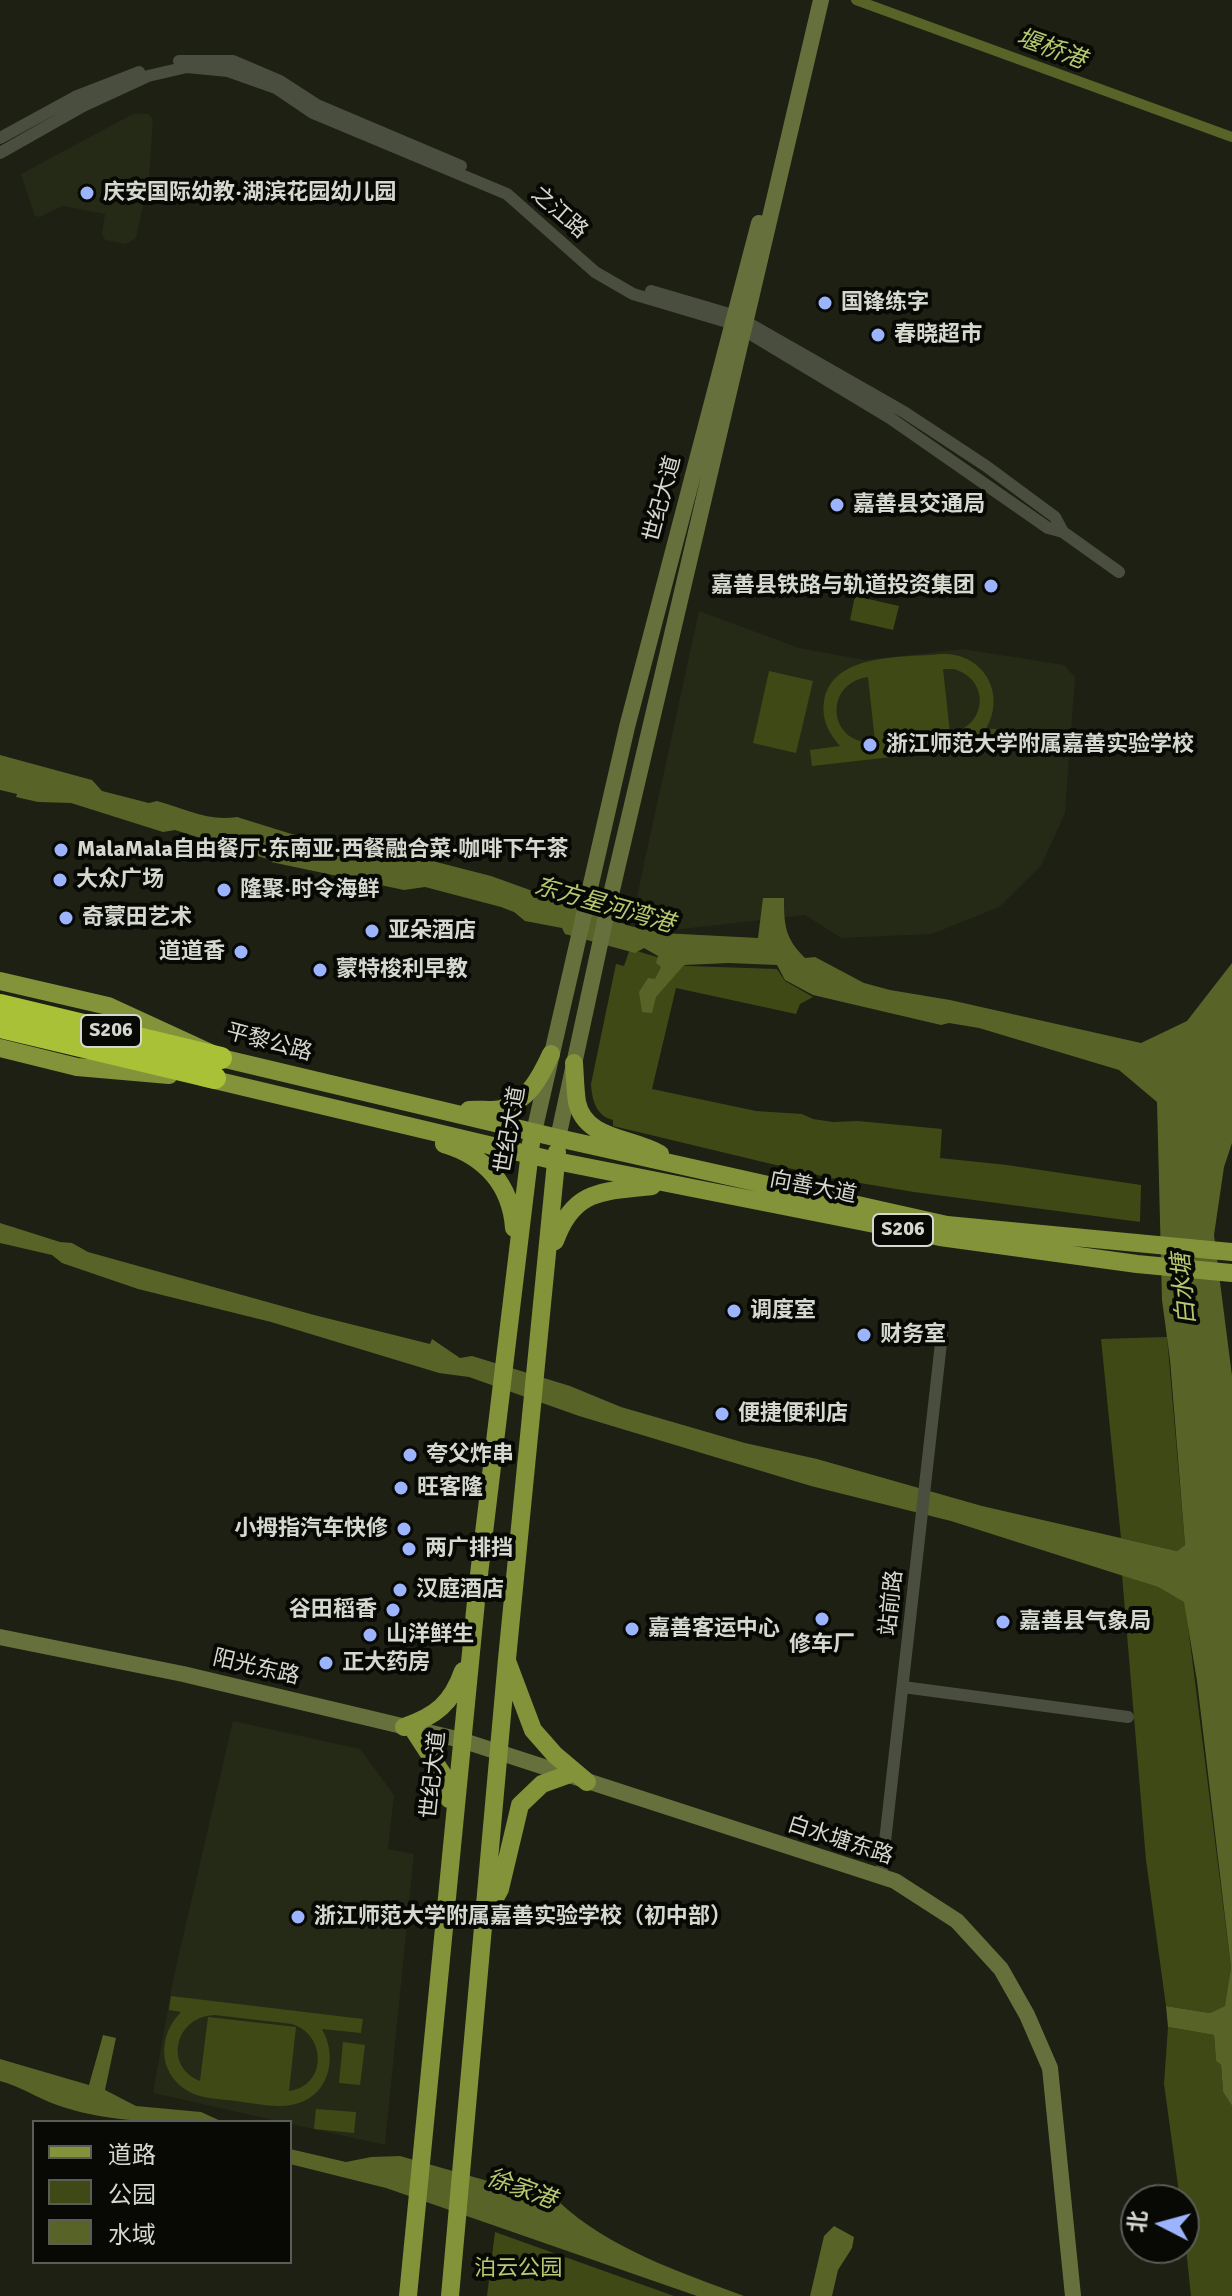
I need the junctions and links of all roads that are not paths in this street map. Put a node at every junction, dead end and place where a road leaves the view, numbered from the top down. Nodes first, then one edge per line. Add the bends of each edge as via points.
1 (813, 0) edge
2 (821, 0) edge
3 (810, 33) junction
4 (0, 138) edge
5 (0, 153) edge
6 (740, 322) junction
7 (1119, 572) dead end
8 (0, 981) edge
9 (0, 1005) edge
10 (0, 1027) edge
11 (0, 1048) edge
12 (551, 1054) junction
13 (574, 1063) junction
14 (218, 1068) junction
15 (448, 1112) junction
16 (387, 1120) junction
17 (534, 1132) junction
18 (558, 1138) junction
19 (529, 1154) junction
20 (556, 1161) junction
21 (679, 1165) junction
22 (672, 1184) junction
23 (1232, 1252) edge
24 (516, 1263) junction
25 (546, 1266) junction
26 (1232, 1273) edge
27 (942, 1334) dead end
28 (477, 1591) junction
29 (0, 1637) edge
30 (507, 1659) junction
31 (903, 1687) junction
32 (1128, 1717) dead end
33 (408, 1728) junction
34 (461, 1740) junction
35 (498, 1753) junction
36 (567, 1775) junction
37 (587, 1782) junction
38 (453, 1820) junction
39 (881, 1877) junction
40 (484, 1919) junction
41 (408, 2296) edge
42 (450, 2296) edge
43 (1073, 2296) edge

1 - 3 main road, 世纪大道
2 - 3 main road, 世纪大道
3 - 6 main road, 世纪大道
4 - 6 street, 之江路 via 77,96 146,69 187,59 233,61 280,81 317,105 513,187 600,267 637,286
5 - 6 street, 之江路 via 148,76 187,67 228,71 276,88 313,113 507,194 595,272 633,294
6 - 7 street, 之江路
6 - 12 main road, 世纪大道 via 627,727
6 - 13 main road, 世纪大道
8 - 14 main road, 平黎公路 via 108,1006
9 - 14 highway, S206
10 - 14 highway, S206
11 - 14 main road, 平黎公路 via 77,1067
12 - 15 main road via 529,1093 514,1103 499,1110
12 - 17 main road, 世纪大道
13 - 18 main road, 世纪大道
13 - 21 main road via 584,1120 597,1131 644,1145
14 - 15 main road, 平黎公路 / S206
14 - 16 main road, 平黎公路 / S206
15 - 17 main road, 平黎公路 / S206
16 - 19 main road, 平黎公路 / S206
16 - 24 main road via 412,1134 462,1149 496,1176 513,1216
17 - 18 main road, 向善大道 / S206
17 - 19 main road, 世纪大道
18 - 20 main road, 世纪大道
18 - 21 main road, 向善大道 / S206
19 - 20 main road, 向善大道 / S206
19 - 24 main road, 世纪大道
20 - 22 main road, 向善大道 / S206
20 - 25 main road, 世纪大道
21 - 23 main road, 向善大道 / S206 via 947,1225
22 - 25 main road via 601,1191 580,1201 563,1220
22 - 26 main road, 向善大道 / S206 via 940,1237
24 - 28 main road, 世纪大道
25 - 30 main road, 世纪大道
27 - 31 street, 站前路
28 - 33 main road via 456,1690 435,1714
28 - 34 main road, 世纪大道
29 - 33 main road, 阳光东路
30 - 35 main road, 世纪大道
30 - 37 main road via 533,1730
31 - 32 street
31 - 39 street, 站前路
33 - 34 main road, 阳光东路
33 - 38 main road via 445,1778
34 - 35 main road, 阳光东路
34 - 38 main road, 世纪大道
35 - 36 main road, 白水塘东路
35 - 40 main road, 世纪大道
36 - 37 main road, 白水塘东路
36 - 40 main road via 542,1784 520,1805 500,1889
37 - 39 main road, 白水塘东路
38 - 41 main road, 世纪大道
39 - 43 main road, 白水塘东路 via 957,1921 1001,1969 1027,2015 1050,2068
40 - 42 main road, 世纪大道

